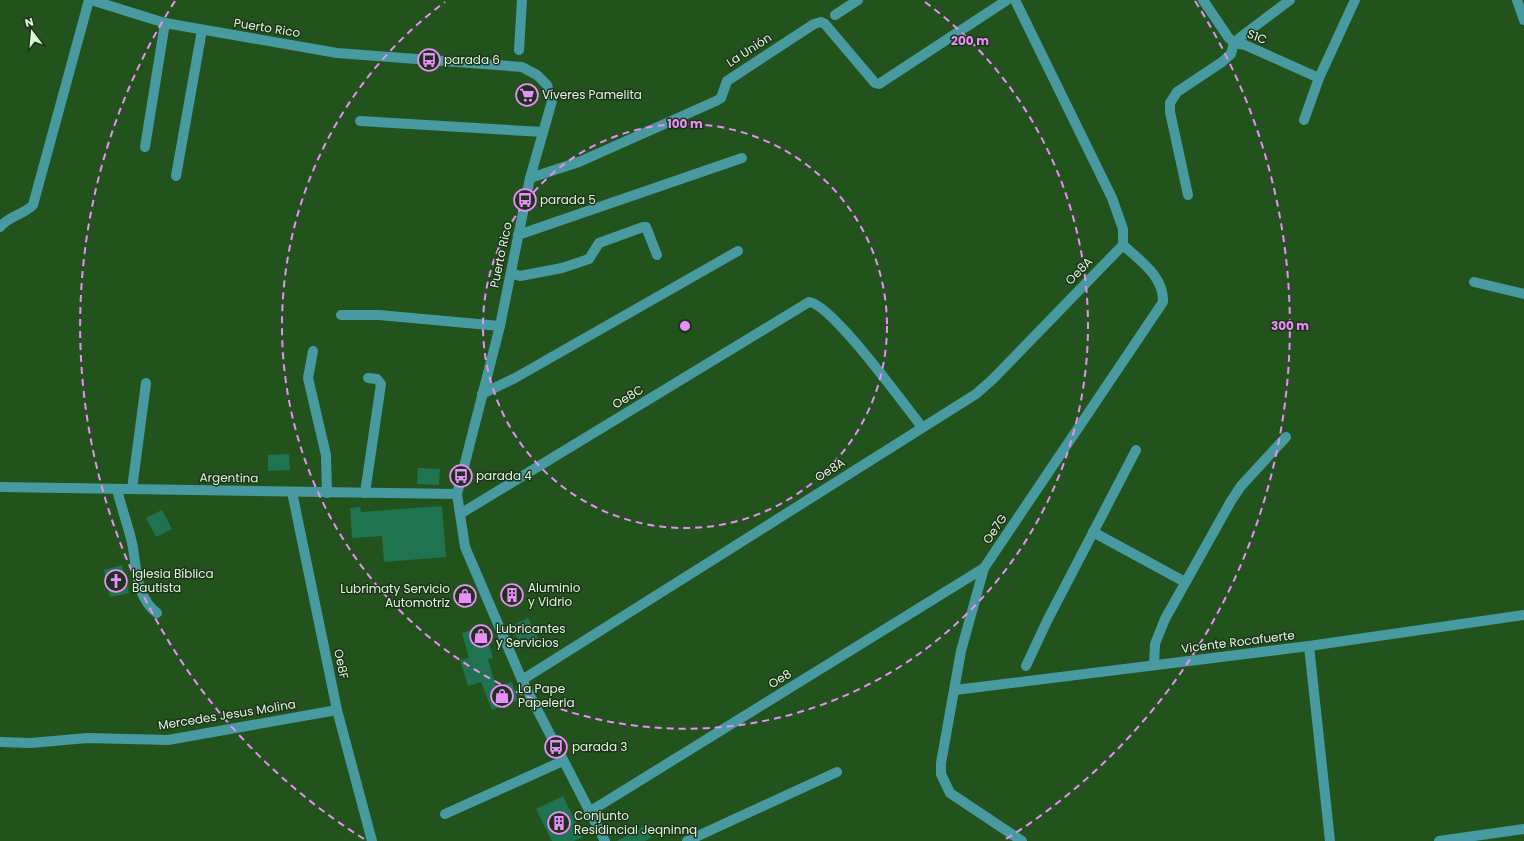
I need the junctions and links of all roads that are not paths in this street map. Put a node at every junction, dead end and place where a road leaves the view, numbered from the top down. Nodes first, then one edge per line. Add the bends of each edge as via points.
1 (90, 0) edge
2 (522, 0) edge
3 (858, 0) edge
4 (1007, 0) edge
5 (1015, 0) edge
6 (1204, 0) edge
7 (1290, 0) edge
8 (1354, 0) edge
9 (1517, 0) edge
10 (835, 15) dead end
11 (1524, 20) edge
12 (165, 23) junction
13 (202, 30) junction
14 (1234, 43) junction
15 (519, 50) dead end
16 (1319, 78) junction
17 (1304, 120) dead end
18 (360, 121) dead end
19 (543, 132) junction
20 (145, 147) dead end
21 (742, 158) dead end
22 (176, 176) dead end
23 (530, 178) junction
24 (1188, 195) dead end
25 (0, 227) edge
26 (518, 235) junction
27 (1123, 245) junction
28 (738, 251) dead end
29 (657, 255) dead end
30 (510, 273) junction
31 (1474, 282) dead end
32 (1524, 294) edge
33 (341, 315) dead end
34 (500, 326) junction
35 (313, 351) dead end
36 (368, 378) dead end
37 (146, 384) dead end
38 (482, 394) junction
39 (922, 427) junction
40 (1286, 437) dead end
41 (1136, 450) dead end
42 (0, 487) edge
43 (117, 489) junction
44 (132, 489) junction
45 (292, 492) junction
46 (328, 493) junction
47 (366, 493) junction
48 (457, 494) junction
49 (460, 514) junction
50 (1093, 532) junction
51 (984, 568) junction
52 (1185, 582) junction
53 (157, 612) dead end
54 (1524, 615) edge
55 (1309, 646) junction
56 (1154, 665) junction
57 (1026, 666) dead end
58 (522, 680) junction
59 (956, 690) junction
60 (337, 710) junction
61 (0, 742) edge
62 (563, 761) junction
63 (837, 772) dead end
64 (589, 812) junction
65 (445, 814) dead end
66 (1524, 829) edge
67 (602, 840) edge
68 (372, 841) edge
69 (687, 841) edge
70 (1022, 841) edge
71 (1330, 841) edge
72 (1439, 841) edge

1 - 12 street, Puerto Rico
1 - 25 street via 33,205 6,220
2 - 15 street
3 - 10 street
4 - 23 street, La Unión via 883,83 875,83 825,24 814,24 726,81 720,98 716,101 578,162
5 - 27 street via 1112,198 1123,229
6 - 14 street, S1C via 1228,38
7 - 14 street
8 - 16 street
9 - 11 street
12 - 13 street, Puerto Rico
12 - 20 street
13 - 19 street, Puerto Rico via 337,52 522,67 537,75 551,93 552,101
13 - 22 street
14 - 16 street, S1C via 1245,45
14 - 24 street via 1231,54 1177,92 1170,103
16 - 17 street
18 - 19 street
19 - 23 street, Puerto Rico
21 - 26 street
23 - 26 street, Puerto Rico
26 - 30 street, Puerto Rico
27 - 39 street, Oe8A via 988,384
27 - 51 street, Oe7G via 1157,278 1164,293 1163,302
28 - 38 street via 515,378
29 - 30 street via 649,231 643,227 599,243 589,259 562,268 520,276
30 - 34 street, Puerto Rico
31 - 32 street
33 - 34 street via 379,315
34 - 38 street, Puerto Rico
35 - 46 street via 308,378 326,455
36 - 47 street via 377,379 381,384
37 - 44 street
38 - 48 street, Puerto Rico
39 - 49 street, Oe8C via 855,343 820,308 809,302
39 - 58 street, Oe8A
40 - 52 street via 1238,491
41 - 50 street
42 - 43 street, Argentina
43 - 44 street, Argentina
43 - 53 street via 132,542 142,594 148,606
44 - 45 street, Argentina
45 - 46 street, Argentina
45 - 60 street, Oe8F
46 - 47 street, Argentina
47 - 48 street, Argentina
48 - 49 street, Puerto Rico
49 - 58 street, Puerto Rico via 465,547
50 - 52 street
50 - 57 street
51 - 59 street, Oe7G via 961,651
51 - 64 street, Oe8
52 - 56 street via 1156,639
54 - 55 street, Vicente Rocafuerte
55 - 56 street, Vicente Rocafuerte
55 - 71 street
56 - 59 street, Vicente Rocafuerte
58 - 62 street, Puerto Rico
59 - 70 street, Oe7G via 941,774 950,793
60 - 61 street, Mercedes Jesus Molina via 168,740 88,738 31,743
60 - 68 street, Oe8F
62 - 64 street, Puerto Rico
62 - 65 street
63 - 69 street
64 - 67 street, Puerto Rico
66 - 72 street

